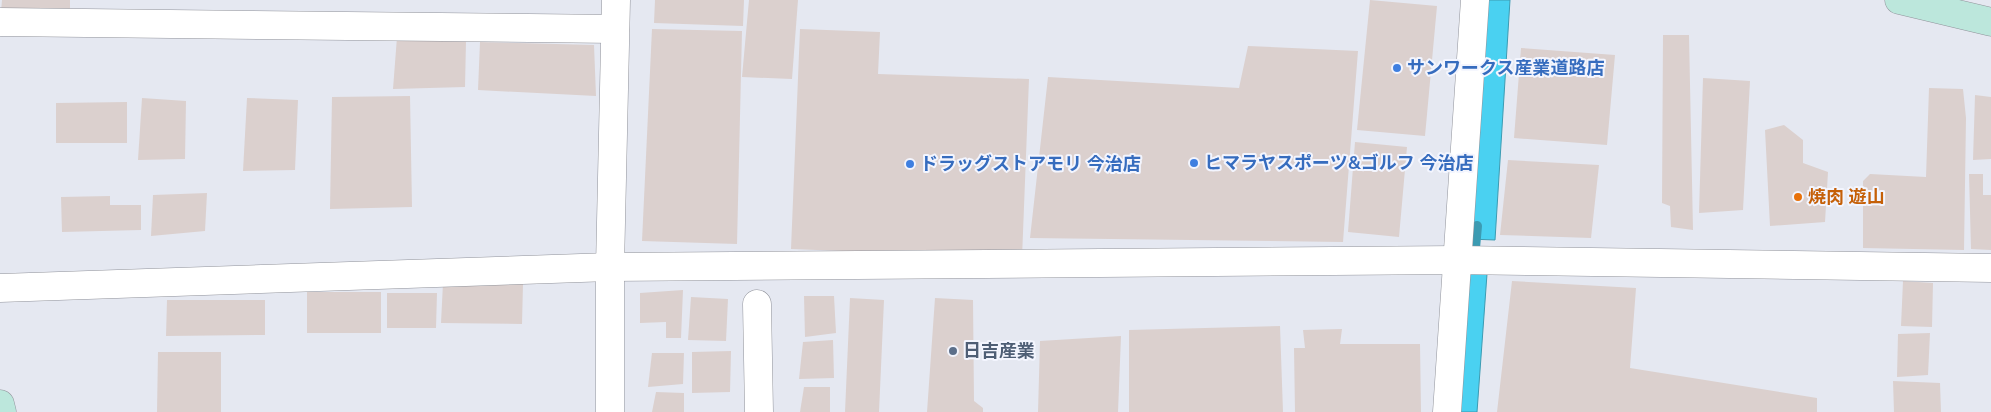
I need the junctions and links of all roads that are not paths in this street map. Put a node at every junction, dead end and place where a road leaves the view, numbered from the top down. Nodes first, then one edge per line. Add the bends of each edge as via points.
1 (616, 0) edge
2 (1475, 0) edge
3 (1899, 0) edge
4 (0, 22) edge
5 (1991, 22) edge
6 (615, 29) junction
7 (1457, 260) junction
8 (610, 267) junction
9 (1991, 268) edge
10 (0, 288) edge
11 (757, 304) dead end
12 (0, 404) edge
13 (2, 412) edge
14 (610, 412) edge
15 (759, 412) edge
16 (1447, 412) edge

1 - 6 street
2 - 7 street
3 - 5 street
4 - 6 street
6 - 8 street
7 - 8 street
7 - 9 street
7 - 16 street
8 - 10 street
8 - 14 street
11 - 15 street
12 - 13 street

